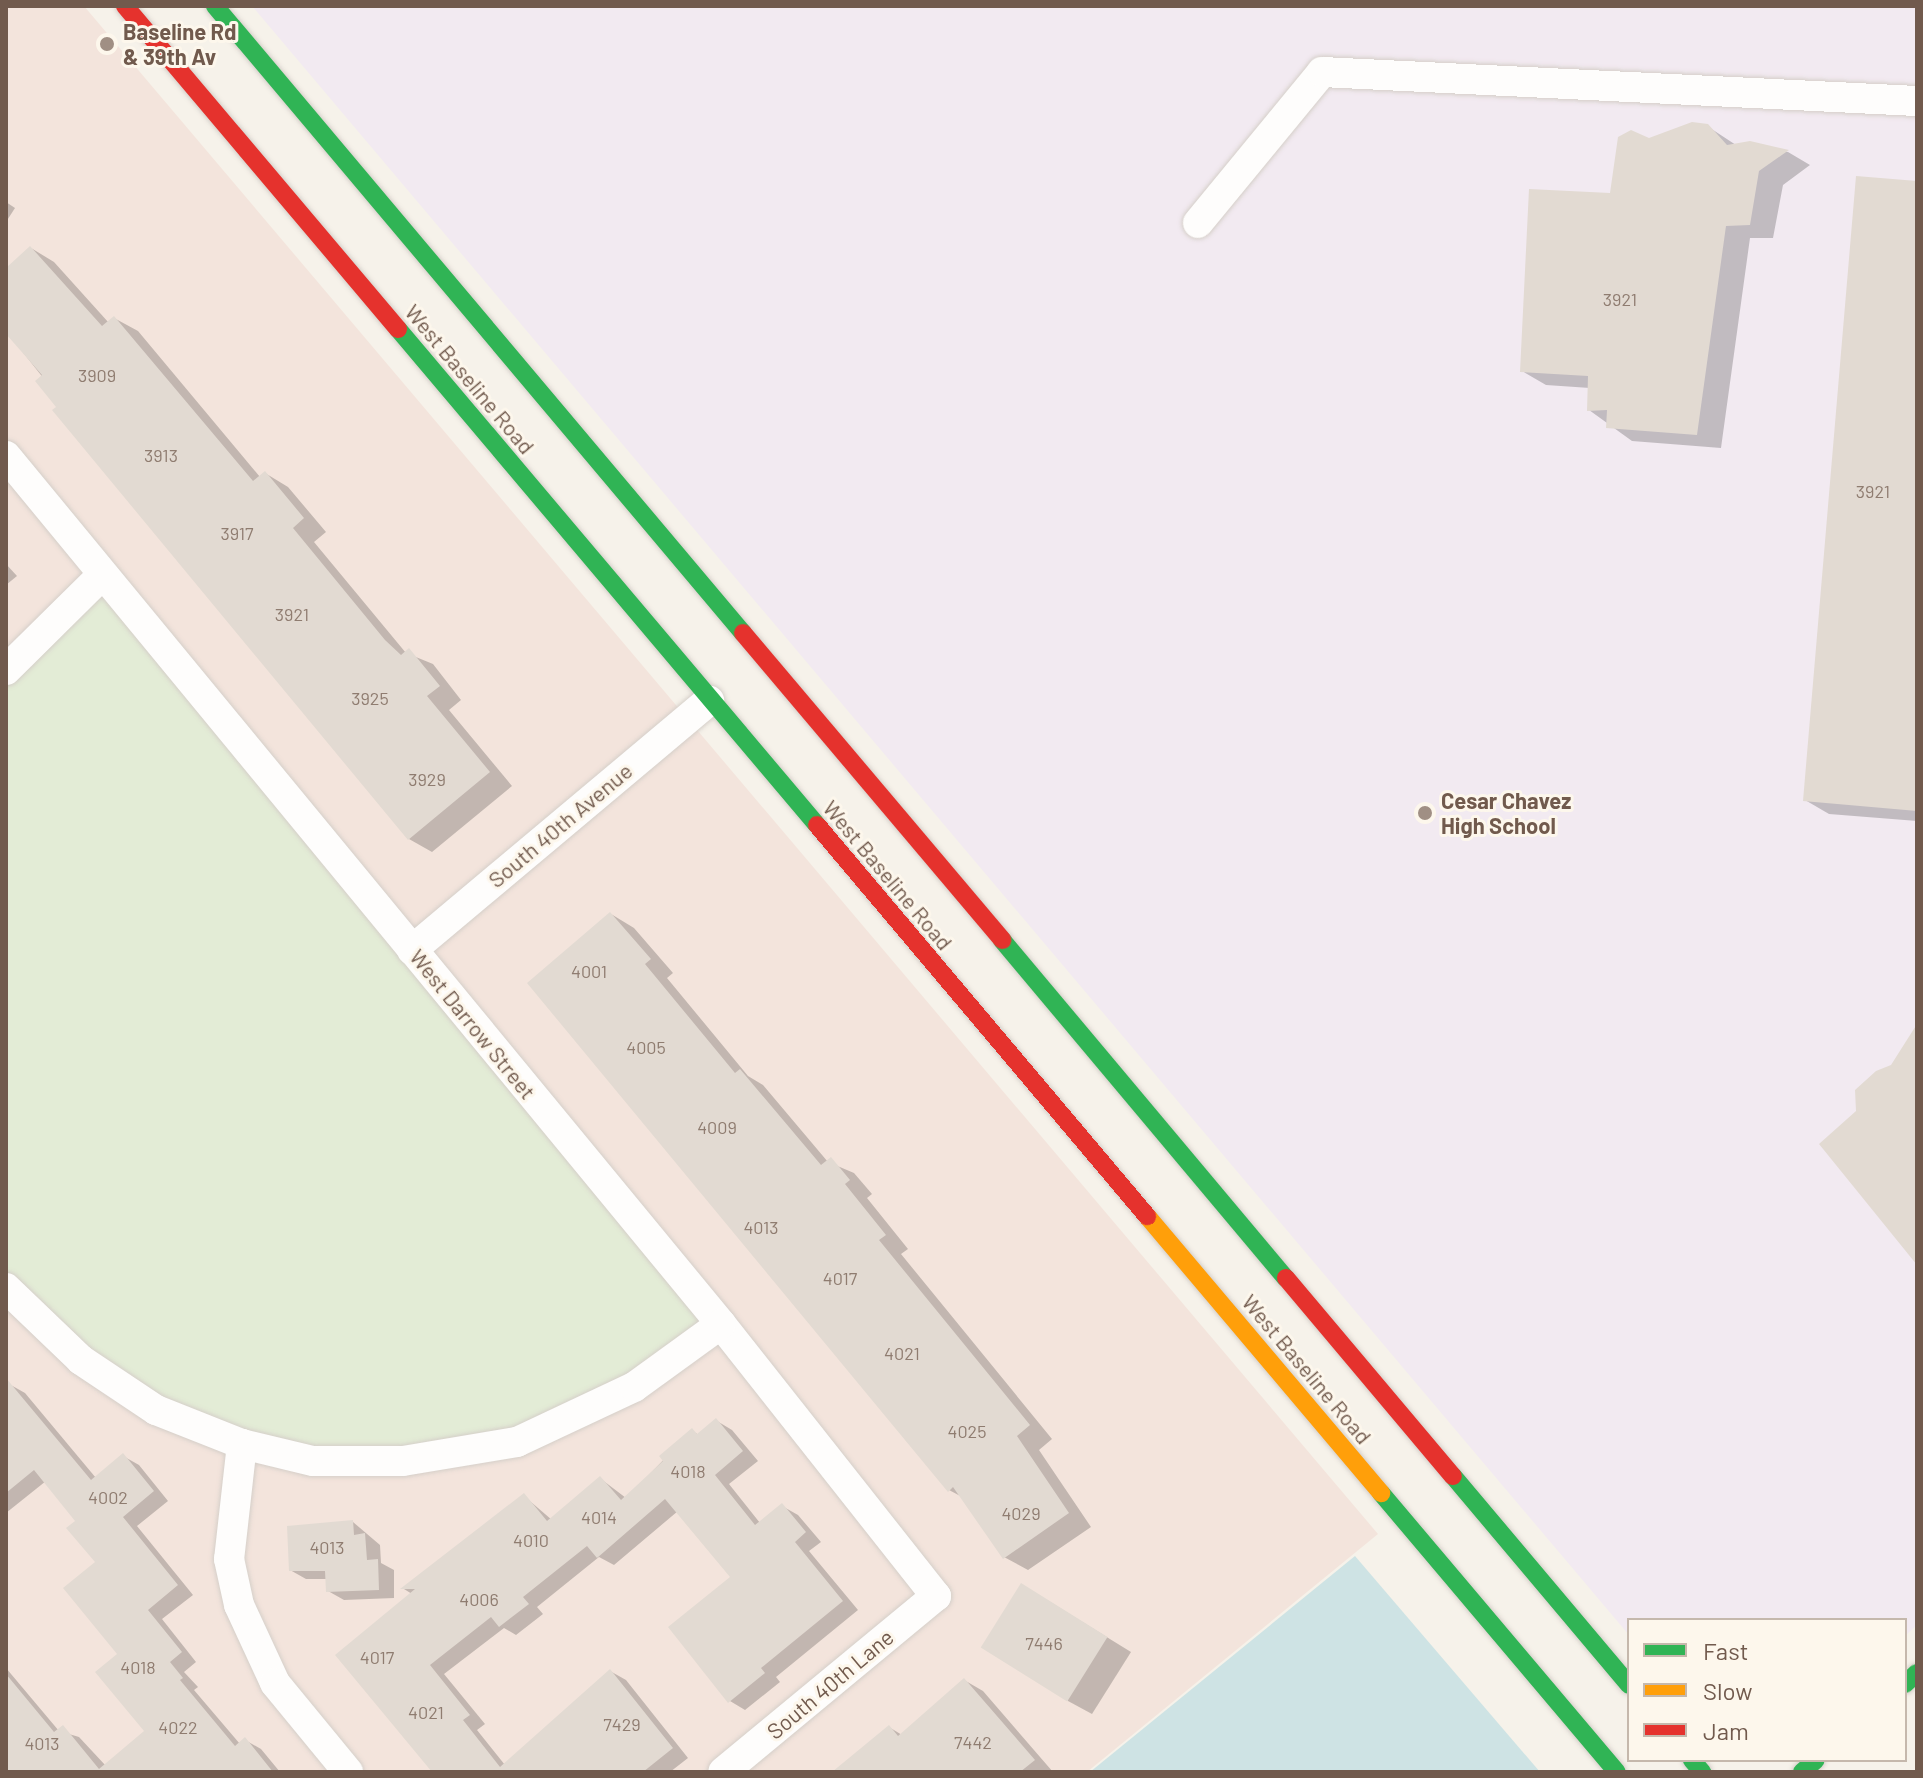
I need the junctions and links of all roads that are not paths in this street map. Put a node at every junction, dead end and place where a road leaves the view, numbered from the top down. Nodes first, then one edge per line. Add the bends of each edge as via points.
1 (125, 6) edge
2 (215, 6) edge
3 (1917, 101) edge
4 (1198, 223) dead end
5 (6, 456) edge
6 (102, 575) junction
7 (6, 670) edge
8 (709, 701) junction
9 (412, 950) junction
10 (6, 1288) edge
11 (721, 1324) junction
12 (242, 1444) junction
13 (936, 1596) joint
14 (1627, 1683) edge
15 (348, 1772) edge
16 (723, 1772) edge
17 (1617, 1772) edge

1 - 8 main road, West Baseline Road
2 - 14 main road, West Baseline Road
3 - 4 street via 1322,72
5 - 6 street, West Darrow Street
6 - 7 street
6 - 9 street, West Darrow Street
8 - 9 street, South 40th Avenue
8 - 17 main road, West Baseline Road
9 - 11 street, West Darrow Street
10 - 12 street via 81,1360 156,1410
11 - 12 street via 634,1387 517,1442 403,1461 313,1461
11 - 13 street, West Darrow Street
12 - 15 street via 229,1559 239,1605 275,1683
13 - 16 street, South 40th Lane

